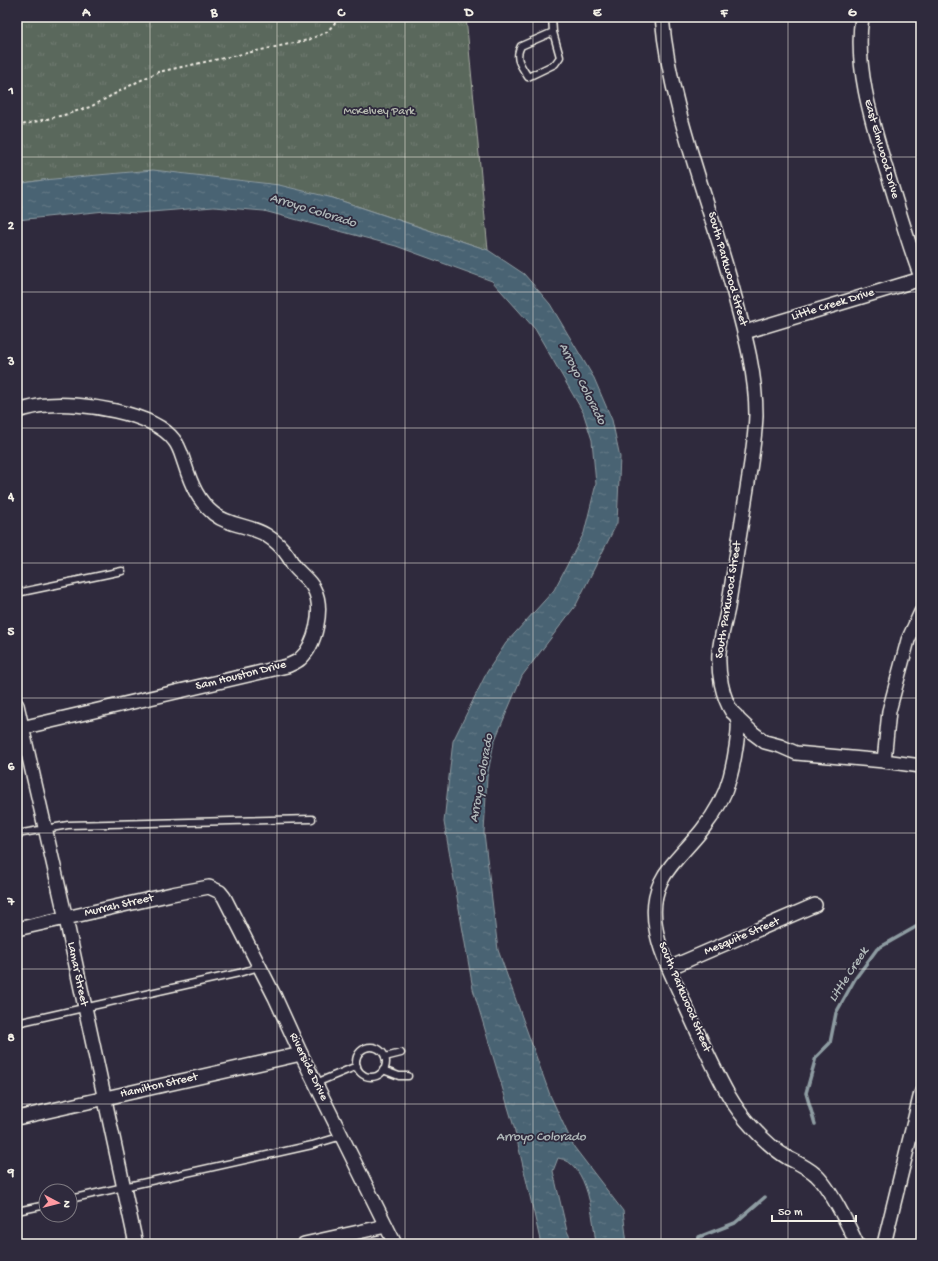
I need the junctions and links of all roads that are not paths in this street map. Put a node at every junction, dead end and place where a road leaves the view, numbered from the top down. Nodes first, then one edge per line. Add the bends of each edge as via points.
1 (552, 17) edge
2 (662, 17) edge
3 (862, 17) edge
4 (553, 32) junction
5 (921, 278) edge
6 (745, 332) junction
7 (17, 410) edge
8 (122, 571) dead end
9 (17, 593) edge
10 (921, 612) edge
11 (17, 705) edge
12 (737, 718) junction
13 (20, 729) edge
14 (884, 761) junction
15 (921, 766) edge
16 (312, 818) dead end
17 (45, 828) junction
18 (17, 834) edge
19 (220, 892) joint
20 (815, 905) dead end
21 (66, 919) junction
22 (17, 930) edge
23 (259, 967) junction
24 (669, 968) junction
25 (84, 1008) junction
26 (17, 1023) edge
27 (401, 1053) dead end
28 (301, 1054) junction
29 (385, 1057) junction
30 (357, 1066) junction
31 (383, 1070) junction
32 (408, 1076) dead end
33 (316, 1083) junction
34 (921, 1093) edge
35 (104, 1098) junction
36 (17, 1118) edge
37 (342, 1136) junction
38 (124, 1187) junction
39 (78, 1197) edge
40 (38, 1207) edge
41 (17, 1211) edge
42 (386, 1226) junction
43 (136, 1244) edge
44 (304, 1244) edge
45 (395, 1244) edge
46 (857, 1244) edge
47 (884, 1244) edge

1 - 4 lane
2 - 6 street, South Parkwood Street via 668,67 676,98
3 - 5 street, East Elmwood Drive via 862,71 868,102
4 - 4 lane via 560,57 555,64 528,77 518,59 521,46
5 - 6 street, Little Creek Drive
6 - 12 street, South Parkwood Street via 754,382 756,420 718,665 726,697
7 - 13 street, Sam Houston Drive via 45,405 82,405 102,408 154,424 174,440 203,504 227,522 255,530 278,544 314,588 319,614 308,650 300,659 287,666
8 - 9 lane
10 - 14 street via 908,640 889,710
11 - 13 street, Lamar Street
12 - 14 street via 765,742 796,754
12 - 24 street, South Parkwood Street via 733,762 722,798 702,830 675,859 656,892 656,930
13 - 17 street, Lamar Street
14 - 15 street
16 - 17 lane via 68,825
17 - 18 lane
17 - 21 street, Lamar Street
19 - 21 street, Murrah Street via 210,887
19 - 23 street, Riverside Drive
20 - 24 street, Mesquite Street
21 - 22 street, Murrah Street
21 - 25 street, Lamar Street
23 - 25 lane
23 - 28 street, Riverside Drive
24 - 46 street, South Parkwood Street via 727,1094 738,1112 769,1144 819,1178
25 - 26 lane
25 - 35 street, Lamar Street
27 - 29 lane
28 - 33 street, Riverside Drive
28 - 35 street, Hamilton Street
29 - 30 lane via 379,1049 369,1047 360,1052 356,1061
29 - 31 lane
30 - 31 lane via 366,1076 376,1076
30 - 33 lane
31 - 32 lane via 399,1076
33 - 37 street, Riverside Drive
34 - 47 street
35 - 36 street, Hamilton Street
35 - 38 street, Lamar Street
37 - 38 lane
37 - 42 street, Riverside Drive
38 - 39 lane
38 - 43 street, Lamar Street
40 - 41 lane
42 - 44 street
42 - 45 street, Riverside Drive

